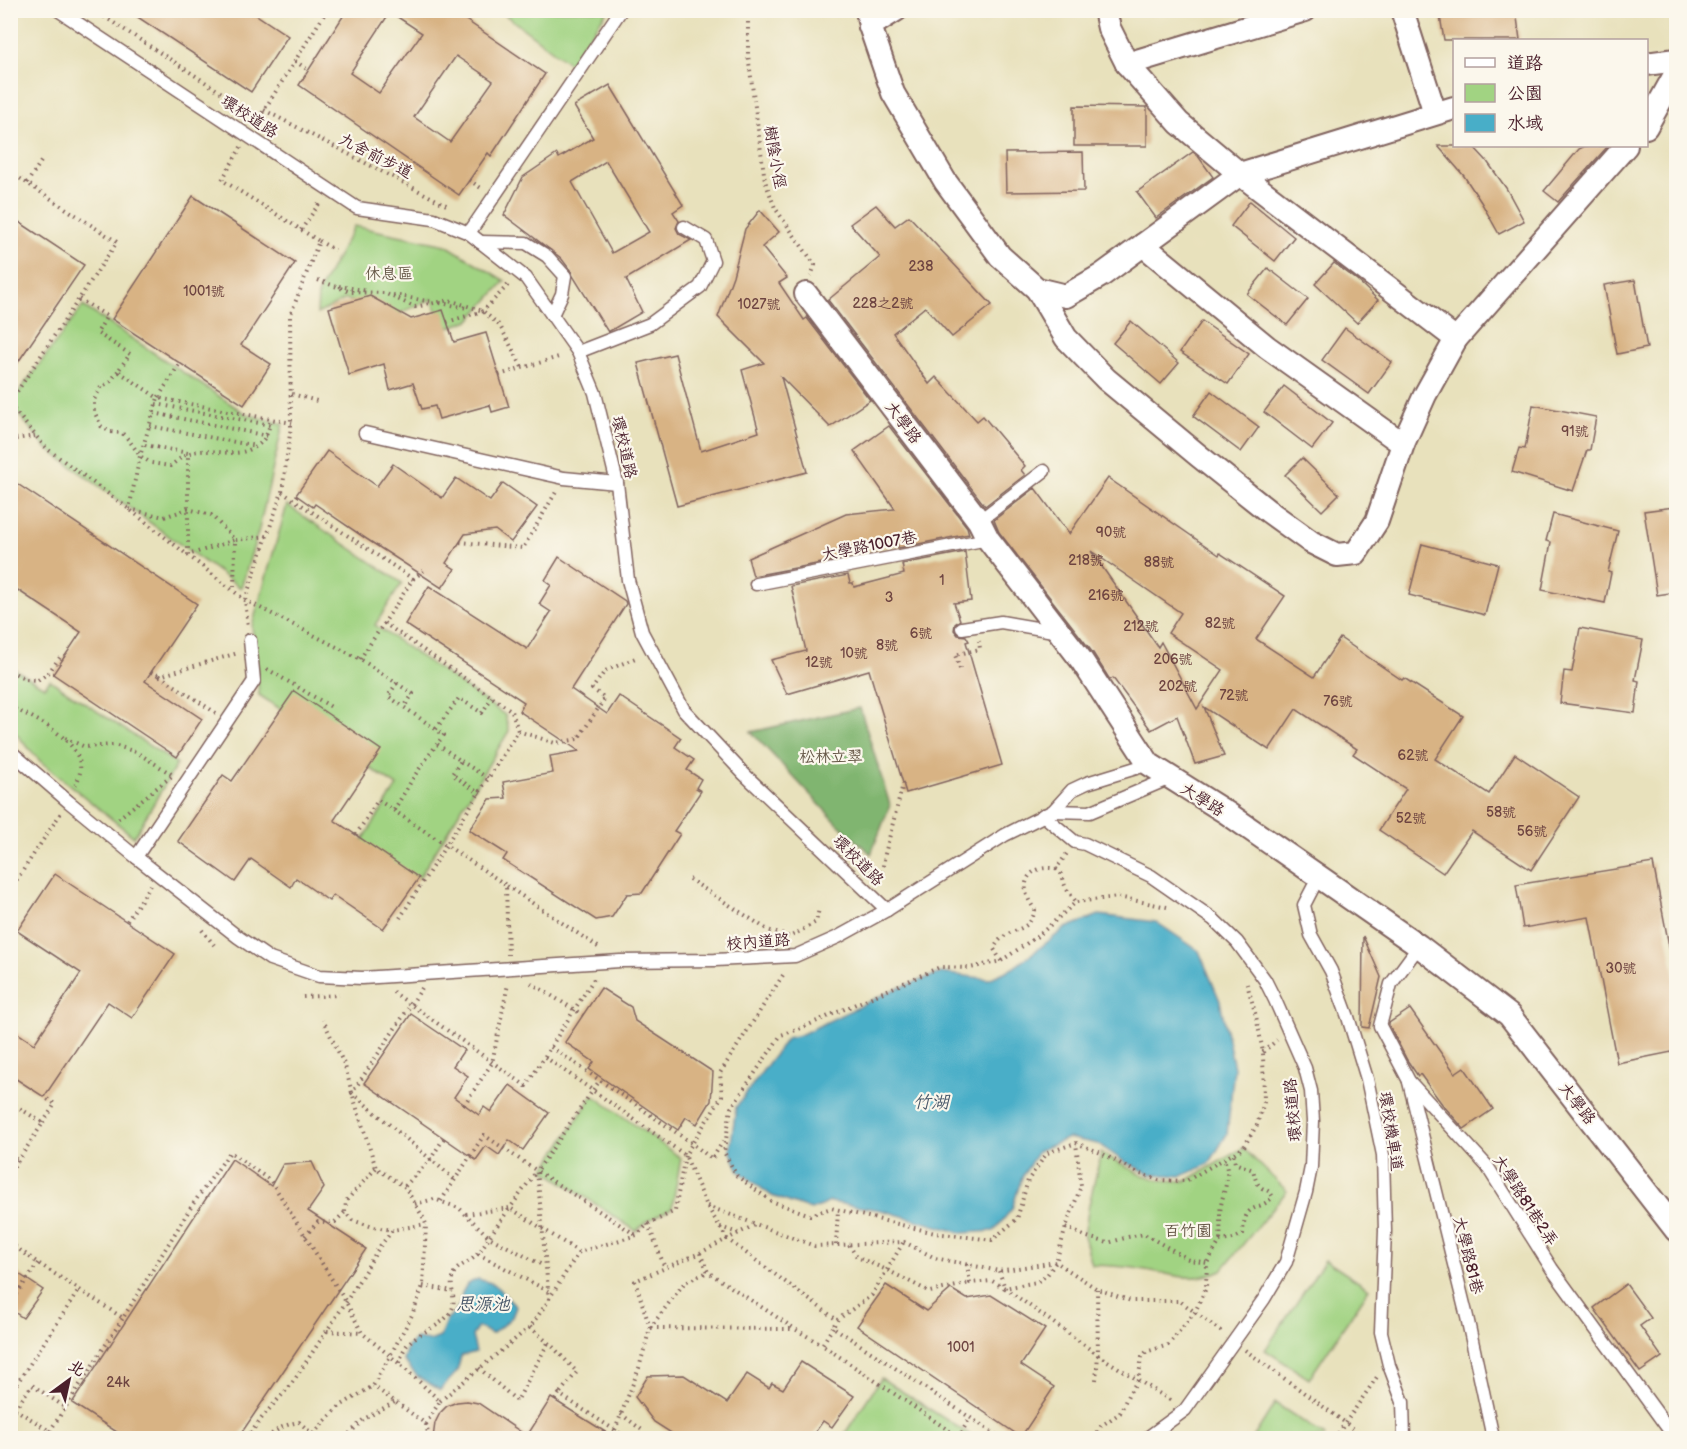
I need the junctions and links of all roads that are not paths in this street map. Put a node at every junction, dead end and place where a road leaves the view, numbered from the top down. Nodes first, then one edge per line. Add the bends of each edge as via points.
1 (58, 10) edge
2 (621, 10) edge
3 (896, 10) edge
4 (1105, 10) edge
5 (1305, 10) edge
6 (1402, 10) edge
7 (868, 18) edge
8 (1677, 60) edge
9 (1127, 64) junction
10 (1648, 64) edge
11 (1677, 73) edge
12 (1445, 110) edge
13 (1648, 124) edge
14 (1625, 147) edge
15 (1240, 174) junction
16 (684, 227) dead end
17 (469, 233) junction
18 (480, 242) junction
19 (1143, 245) junction
20 (1037, 289) junction
21 (806, 294) road end
22 (552, 315) junction
23 (1456, 339) junction
24 (578, 352) junction
25 (365, 433) dead end
26 (1403, 444) junction
27 (1044, 471) dead end
28 (617, 483) junction
29 (983, 530) junction
30 (756, 584) dead end
31 (968, 627) road end
32 (1060, 632) junction
33 (250, 649) road end
34 (10, 751) edge
35 (1149, 764) junction
36 (1170, 778) junction
37 (1048, 813) junction
38 (136, 857) junction
39 (1318, 876) junction
40 (887, 910) junction
41 (1419, 946) junction
42 (1409, 1081) junction
43 (1677, 1230) edge
44 (1147, 1438) edge
45 (1404, 1438) edge
46 (1493, 1438) edge
47 (1675, 1438) edge

1 - 17 lane, 環校道路 via 357,208 434,219
2 - 17 lane
3 - 7 street
4 - 9 street via 1109,28
5 - 9 street
6 - 12 street
7 - 20 street via 893,93 945,181 1000,256
8 - 10 street
9 - 15 street via 1179,123
11 - 13 street
12 - 15 street
14 - 23 street
15 - 19 street
15 - 23 street
16 - 24 lane via 706,240 713,261 700,287 650,324
17 - 18 lane, 環校道路
18 - 22 lane, 環校道路 via 526,278
18 - 22 lane via 526,243 548,256 565,276
19 - 20 street via 1066,296
19 - 26 street via 1267,346
20 - 26 street via 1066,338 1107,379 1268,512 1337,555 1356,553 1377,521
21 - 29 street, 大學路
22 - 24 lane, 環校道路
23 - 26 street
24 - 28 lane, 環校道路 via 595,393
25 - 28 lane via 564,478
27 - 29 lane
28 - 40 lane, 環校道路 via 628,580 642,632 684,710 744,774
29 - 30 lane, 大學路1007巷
29 - 32 street, 大學路
31 - 32 lane via 1001,622
32 - 35 street, 大學路
33 - 38 lane via 254,681
34 - 38 lane, 校內道路 via 70,797
35 - 36 street, 大學路
35 - 37 lane via 1072,790
36 - 37 lane via 1090,812
36 - 39 street, 大學路
37 - 40 lane, 環校道路 via 1005,835
37 - 44 lane, 環校道路 via 1075,842 1151,876 1214,919 1237,942 1265,980 1311,1090 1311,1167 1286,1262 1185,1410
38 - 40 lane, 校內道路 via 270,959 319,976 362,978 620,961 795,956
39 - 41 street, 大學路
39 - 45 lane, 環校機車道 via 1304,905 1311,935 1332,971 1348,1017 1367,1079 1383,1155 1381,1332 1403,1402
41 - 42 lane, 大學路81巷2弄 via 1391,984 1380,1026
41 - 43 street, 大學路 via 1509,1015
42 - 46 lane, 大學路81巷
42 - 47 lane, 大學路81巷2弄 via 1487,1166 1552,1269

